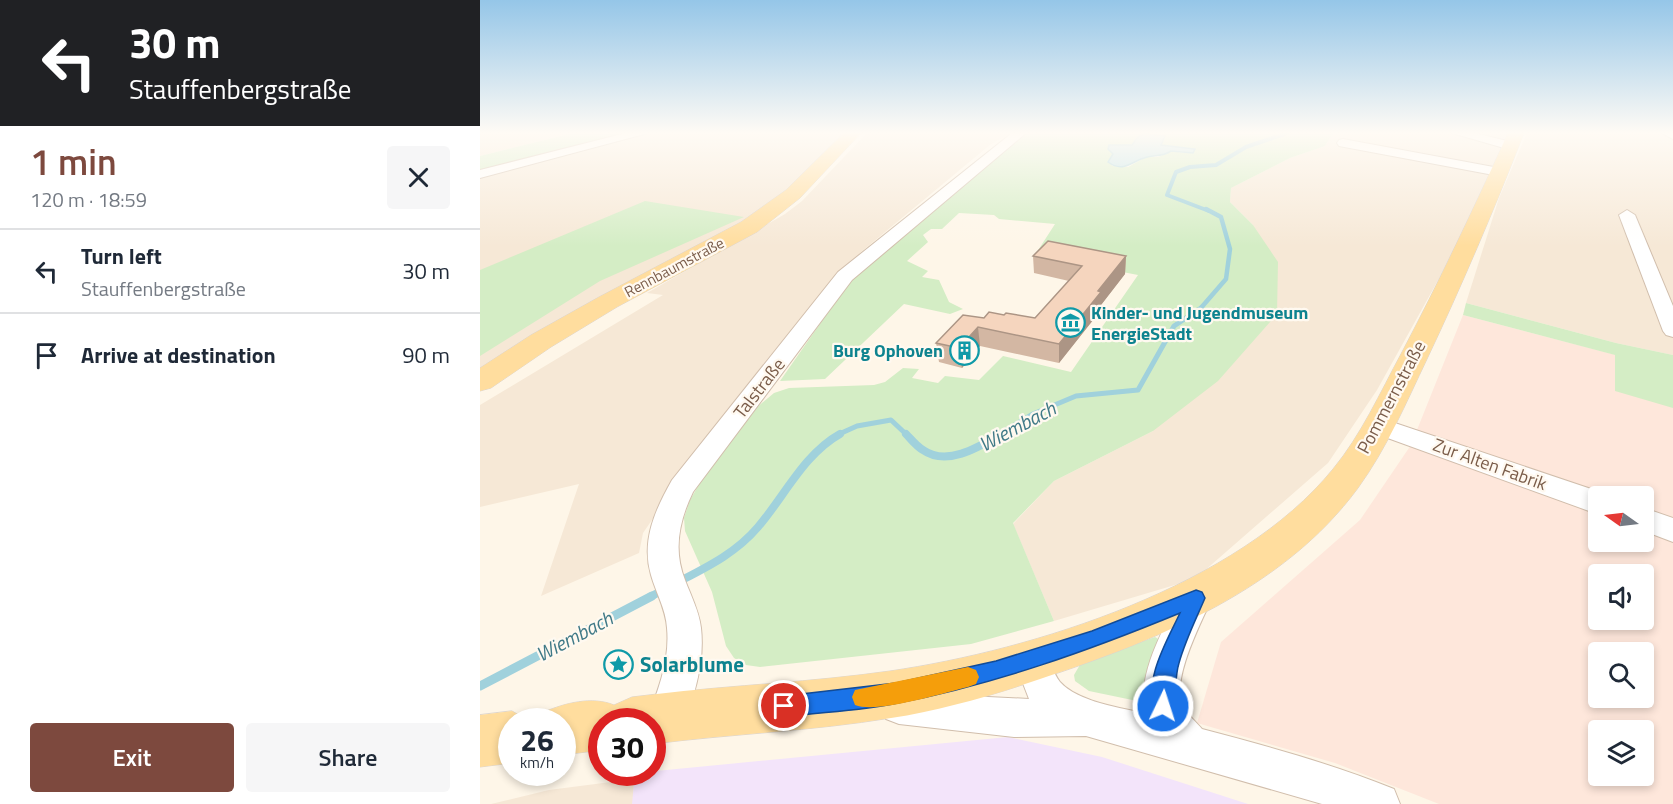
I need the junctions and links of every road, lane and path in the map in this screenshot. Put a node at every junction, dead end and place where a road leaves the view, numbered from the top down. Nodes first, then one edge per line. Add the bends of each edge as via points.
1 (817, 171) edge
2 (975, 171) edge
3 (1500, 171) edge
4 (1627, 215) dead end
5 (1649, 273) junction
6 (1672, 279) edge
7 (1673, 331) edge
8 (480, 382) edge
9 (1380, 426) junction
10 (1588, 499) edge
11 (1654, 523) edge
12 (1673, 530) edge
13 (1196, 598) junction
14 (1032, 660) junction
15 (849, 699) junction
16 (658, 708) edge
17 (666, 717) edge
18 (1091, 718) junction
19 (498, 739) edge
20 (480, 741) edge
21 (1191, 745) junction
22 (1379, 804) edge

1 - 8 main road, Rennbaumstraße via 794,194 749,226 598,307
2 - 16 street, Talstraße via 845,276 682,487 669,511 662,552 682,612 681,675
3 - 9 main road, Pommernstraße via 1442,302
4 - 5 street
5 - 6 street
5 - 7 street
9 - 10 street, Zur Alten Fabrik
9 - 13 main road, Pommernstraße via 1343,483 1311,517 1264,556
11 - 12 street
13 - 14 main road, Pommernstraße via 1136,624
13 - 21 street via 1163,684 1163,706
14 - 15 main road, Pommernstraße via 896,693
14 - 18 street via 1040,682 1055,703
15 - 17 main road, Pommernstraße
15 - 18 street via 963,715 1043,720
18 - 21 street
19 - 20 main road
21 - 22 street

